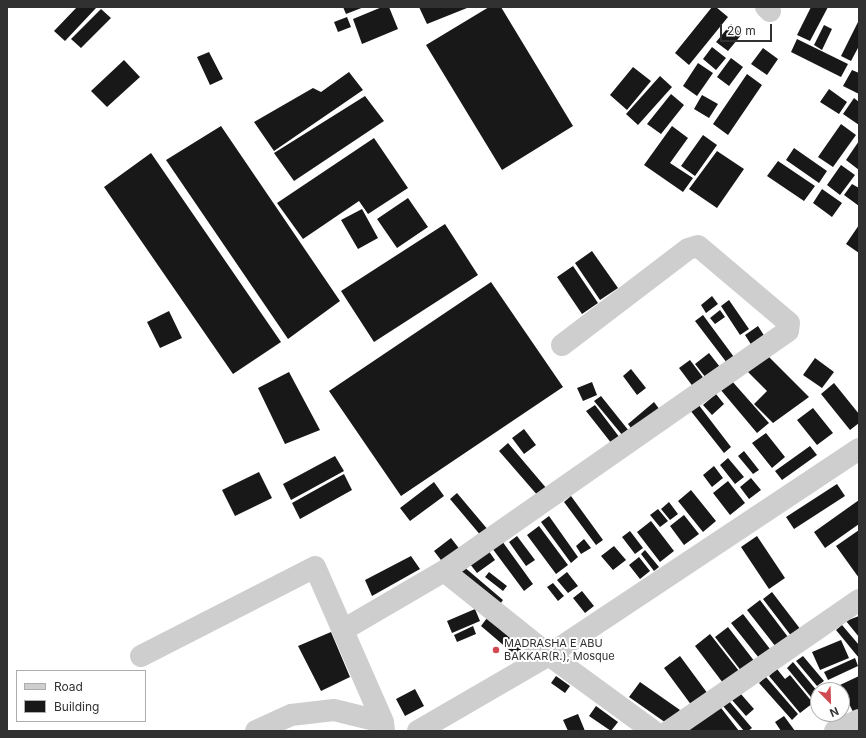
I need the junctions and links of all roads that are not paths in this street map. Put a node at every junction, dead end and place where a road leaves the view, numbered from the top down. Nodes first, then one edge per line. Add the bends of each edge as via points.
1 (562, 345) dead end
2 (859, 449) edge
3 (444, 571) junction
4 (859, 600) edge
5 (343, 630) junction
6 (549, 655) junction
7 (141, 656) dead end
8 (859, 720) edge
9 (384, 727) edge
10 (256, 731) edge
11 (418, 731) edge
12 (653, 731) edge
13 (670, 731) edge
14 (835, 731) edge

1 - 3 street via 694,246 698,246 789,323 788,331
2 - 6 street
3 - 5 street
3 - 6 street
4 - 13 street
5 - 7 street via 315,567
5 - 9 street
6 - 11 street
6 - 12 street
8 - 14 street
9 - 10 street via 334,710 291,715

